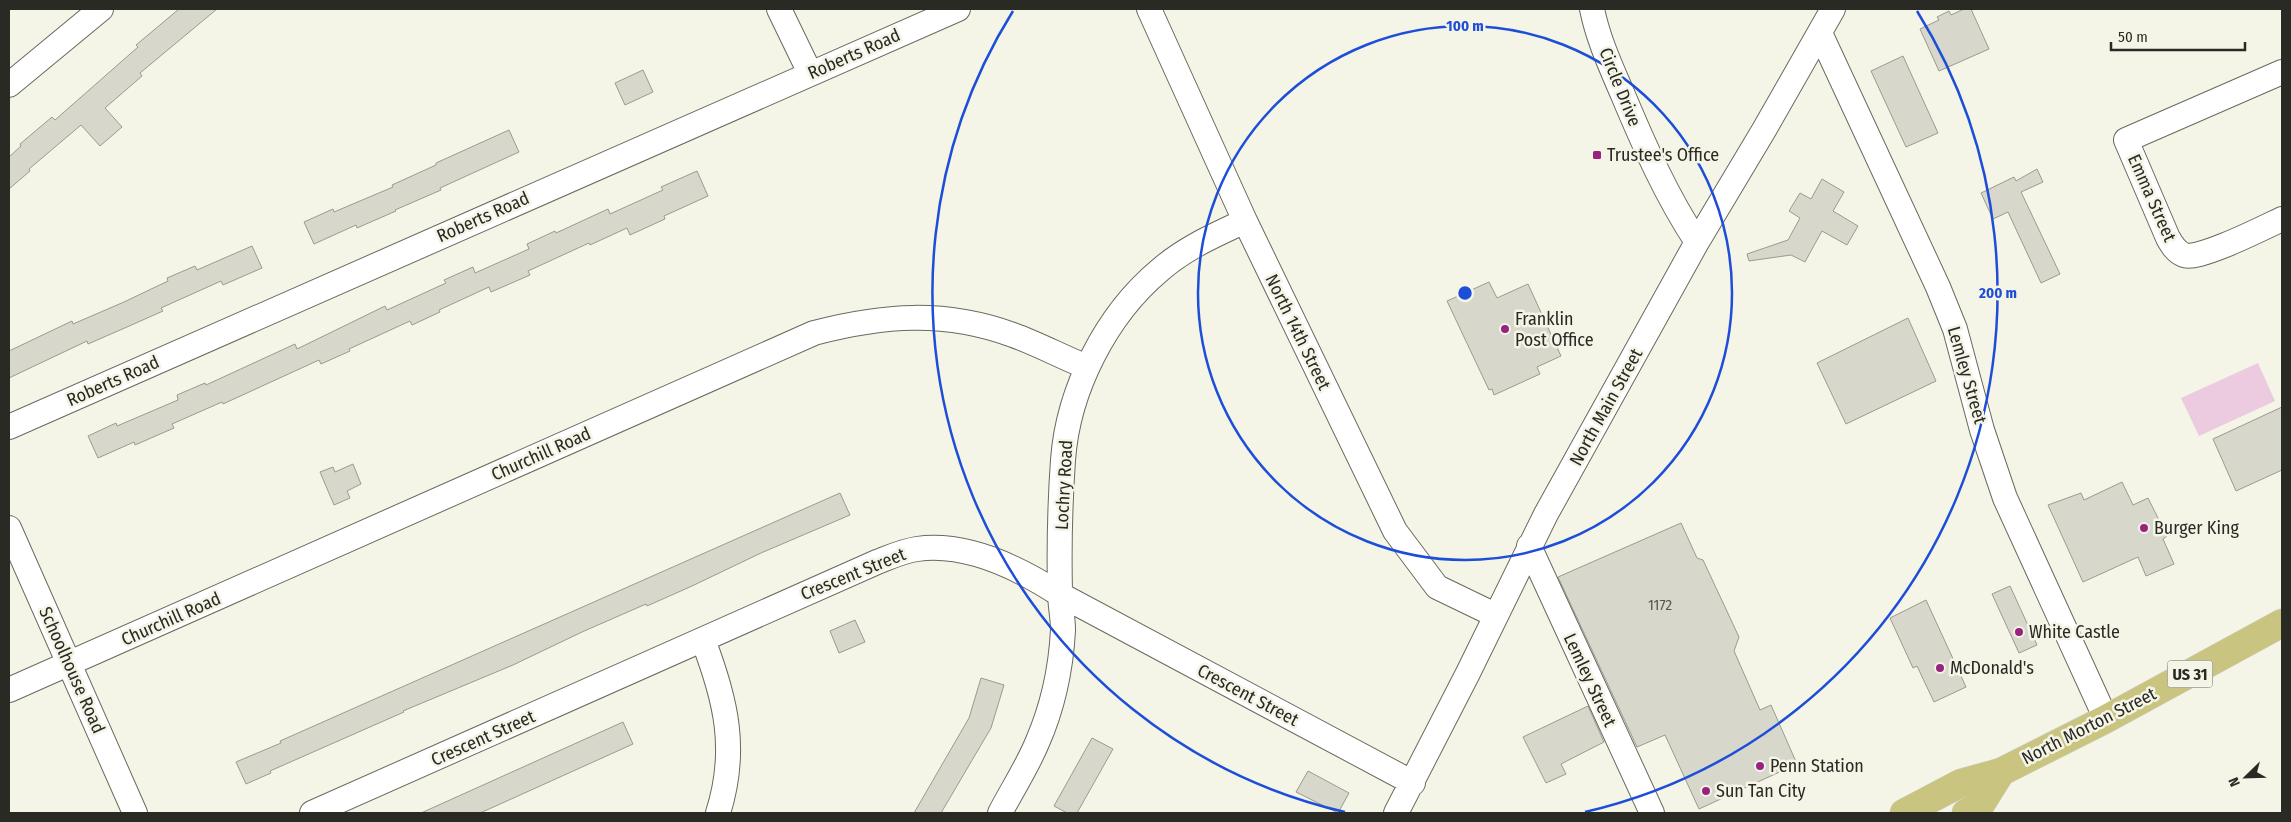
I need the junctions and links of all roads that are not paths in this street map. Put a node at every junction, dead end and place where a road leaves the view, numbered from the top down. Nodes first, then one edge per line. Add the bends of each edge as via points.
1 (101, 9) edge
2 (779, 9) edge
3 (958, 9) edge
4 (1149, 9) edge
5 (1591, 9) edge
6 (1833, 9) edge
7 (1820, 33) junction
8 (2282, 72) edge
9 (810, 73) junction
10 (9, 86) edge
11 (2282, 219) edge
12 (1245, 221) junction
13 (1697, 242) junction
14 (1087, 368) junction
15 (9, 427) edge
16 (9, 528) edge
17 (1529, 546) junction
18 (1060, 594) junction
19 (1495, 615) junction
20 (2282, 623) edge
21 (703, 640) junction
22 (70, 664) junction
23 (9, 690) edge
24 (2106, 719) junction
25 (2001, 772) junction
26 (1413, 783) junction
27 (135, 813) edge
28 (312, 813) edge
29 (718, 813) edge
30 (1000, 813) edge
31 (1396, 813) edge
32 (1652, 813) edge
33 (1904, 813) edge
34 (1966, 813) edge

1 - 10 street
2 - 9 street
3 - 9 street, Roberts Road
4 - 12 street, North 14th Street
5 - 13 street, Circle Drive via 1640,136
6 - 7 street, North Main Street
7 - 13 street, North Main Street
7 - 24 street, Lemley Street via 1938,287 1955,329 1982,430 2005,498
8 - 11 street, Emma Street via 2126,140 2168,238 2184,255 2200,255
9 - 15 street, Roberts Road
12 - 14 street, Lochry Road via 1200,242 1160,270 1125,304
12 - 19 street, North 14th Street via 1395,531 1437,587
13 - 17 street, North Main Street
14 - 18 street, Lochry Road via 1077,390 1063,459
14 - 22 street, Churchill Road via 1013,335 937,317 876,319 814,332
16 - 22 street, Schoolhouse Road
17 - 19 street, North Main Street
17 - 32 street, Lemley Street
18 - 21 street, Crescent Street via 1025,572 970,553 938,548 917,549 877,562
18 - 26 street, Crescent Street
18 - 30 street, Lochry Road via 1063,629 1048,714 1036,745
19 - 26 street, North Main Street
20 - 24 main road, North Morton Street / US 31
21 - 28 street, Crescent Street
21 - 29 street via 718,680 729,730 724,794
22 - 23 street, Churchill Road
22 - 27 street, Schoolhouse Road
24 - 25 main road, North Morton Street / US 31
25 - 33 main road, North Morton Street / US 31 via 1961,783
25 - 34 main road, North Morton Street via 1981,804
26 - 31 street, North Main Street

